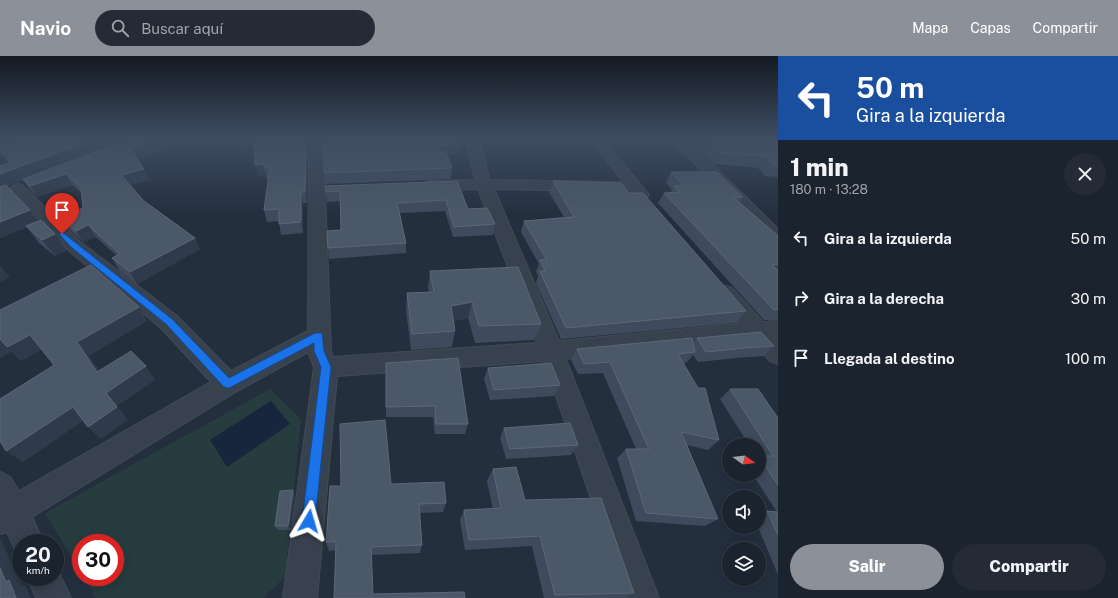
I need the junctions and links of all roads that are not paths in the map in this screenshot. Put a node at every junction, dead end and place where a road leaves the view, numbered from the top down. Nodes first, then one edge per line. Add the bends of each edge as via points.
1 (319, 163) edge
2 (478, 163) edge
3 (615, 163) edge
4 (704, 163) edge
5 (484, 184) junction
6 (413, 186) edge
7 (634, 187) junction
8 (19, 188) dead end
9 (649, 205) edge
10 (778, 239) edge
11 (712, 278) edge
12 (768, 330) edge
13 (318, 336) junction
14 (552, 351) junction
15 (778, 355) edge
16 (326, 367) junction
17 (228, 384) junction
18 (5, 506) edge
19 (22, 534) edge
20 (48, 586) edge
21 (54, 598) edge
22 (300, 598) edge
23 (642, 598) edge

1 - 13 street via 323,191
2 - 5 street
3 - 7 street
4 - 10 street
5 - 6 street
5 - 7 street
5 - 14 street
7 - 9 street
8 - 17 street via 73,246 169,322
11 - 12 street
12 - 14 street
12 - 15 street
13 - 16 street via 319,351
13 - 17 street
14 - 16 street
14 - 23 street
16 - 22 street
17 - 18 street
18 - 19 street
20 - 21 street

